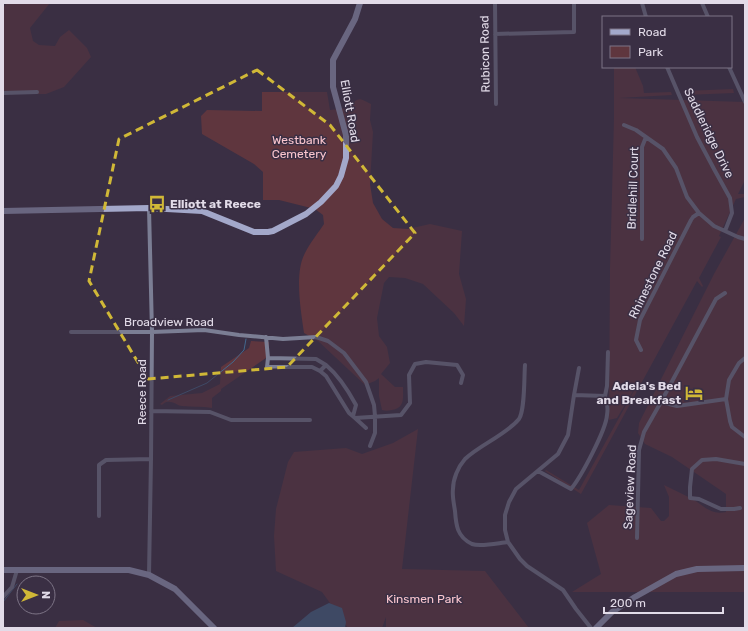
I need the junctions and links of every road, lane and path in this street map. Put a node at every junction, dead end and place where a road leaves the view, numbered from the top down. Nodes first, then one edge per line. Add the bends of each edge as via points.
1 (360, 3) edge
2 (495, 3) edge
3 (574, 3) edge
4 (642, 3) edge
5 (702, 3) edge
6 (646, 16) edge
7 (708, 16) edge
8 (495, 34) junction
9 (666, 68) edge
10 (729, 68) edge
11 (37, 92) dead end
12 (3, 93) edge
13 (745, 102) edge
14 (496, 104) dead end
15 (624, 126) dead end
16 (646, 137) junction
17 (148, 208) junction
18 (3, 210) edge
19 (699, 213) junction
20 (725, 231) junction
21 (642, 239) dead end
22 (745, 239) edge
23 (725, 293) dead end
24 (71, 332) dead end
25 (152, 332) junction
26 (266, 337) junction
27 (641, 350) dead end
28 (608, 352) dead end
29 (268, 358) junction
30 (745, 358) edge
31 (326, 365) junction
32 (525, 365) dead end
33 (579, 368) dead end
34 (320, 370) junction
35 (461, 383) dead end
36 (574, 395) junction
37 (605, 396) junction
38 (726, 398) junction
39 (661, 402) junction
40 (152, 411) junction
41 (375, 416) junction
42 (354, 417) junction
43 (310, 420) dead end
44 (366, 428) dead end
45 (745, 437) edge
46 (370, 446) dead end
47 (151, 459) junction
48 (745, 464) edge
49 (538, 470) junction
50 (740, 508) dead end
51 (99, 516) dead end
52 (637, 538) dead end
53 (508, 542) junction
54 (745, 568) edge
55 (3, 570) edge
56 (17, 570) junction
57 (149, 575) junction
58 (3, 597) edge
59 (214, 628) edge
60 (591, 628) edge
61 (596, 628) edge

1 - 17 street, Elliott Road via 355,20 333,60 333,87 346,135 346,158 336,186 321,202 306,214 273,231 264,232 248,230 202,211
2 - 8 street, Rubicon Road
3 - 8 street via 574,32
4 - 6 street
5 - 7 street
8 - 14 street, Rubicon Road
9 - 20 street, Saddleridge Drive via 697,137 730,198 732,213
10 - 13 street
11 - 12 street
15 - 16 street
16 - 19 street via 664,149 676,168 687,197
16 - 21 street, Bridlehill Court via 642,147
17 - 18 street, Elliott Road
17 - 25 street, Reece Road
19 - 20 street via 714,226
19 - 27 street, Rhinestone Road via 691,220 640,320 636,340
20 - 22 street
23 - 39 street, Sageview Road via 716,299
24 - 25 street, Broadview Road
25 - 26 street, Broadview Road via 204,330
25 - 40 street, Reece Road
26 - 29 street
26 - 41 street, Broadview Road via 316,337 328,341 344,353 366,382
28 - 37 street
29 - 31 street via 316,359
29 - 34 street via 267,367 312,367
30 - 38 street via 739,363 730,380
31 - 34 street
31 - 42 street via 356,405
32 - 53 street via 523,410 520,418 509,429 484,444 465,460 456,473 452,490 456,527 463,538 473,544 482,545
33 - 36 street
34 - 42 street
35 - 41 street via 463,375 457,365 426,362 415,364 409,375 410,403 401,415
36 - 37 street
36 - 49 street via 568,436 558,454
37 - 49 street via 607,415 603,430 571,489
38 - 39 street via 677,406
38 - 45 street via 732,427
39 - 52 street, Sageview Road via 644,432 639,450
40 - 43 street via 210,412 231,420
40 - 47 street, Reece Road
41 - 42 street
41 - 46 street, Broadview Road via 375,433
42 - 44 street
47 - 51 street via 106,460 99,465
47 - 57 street, Reece Road
48 - 50 street via 716,459 702,460 692,469 690,498 699,499 721,509
49 - 53 street via 516,489 508,502 505,515
53 - 60 street via 527,566 563,590
54 - 61 street via 697,569 676,574 612,612
55 - 56 street
56 - 57 street via 129,570
56 - 58 street via 12,587
57 - 59 street via 175,589

